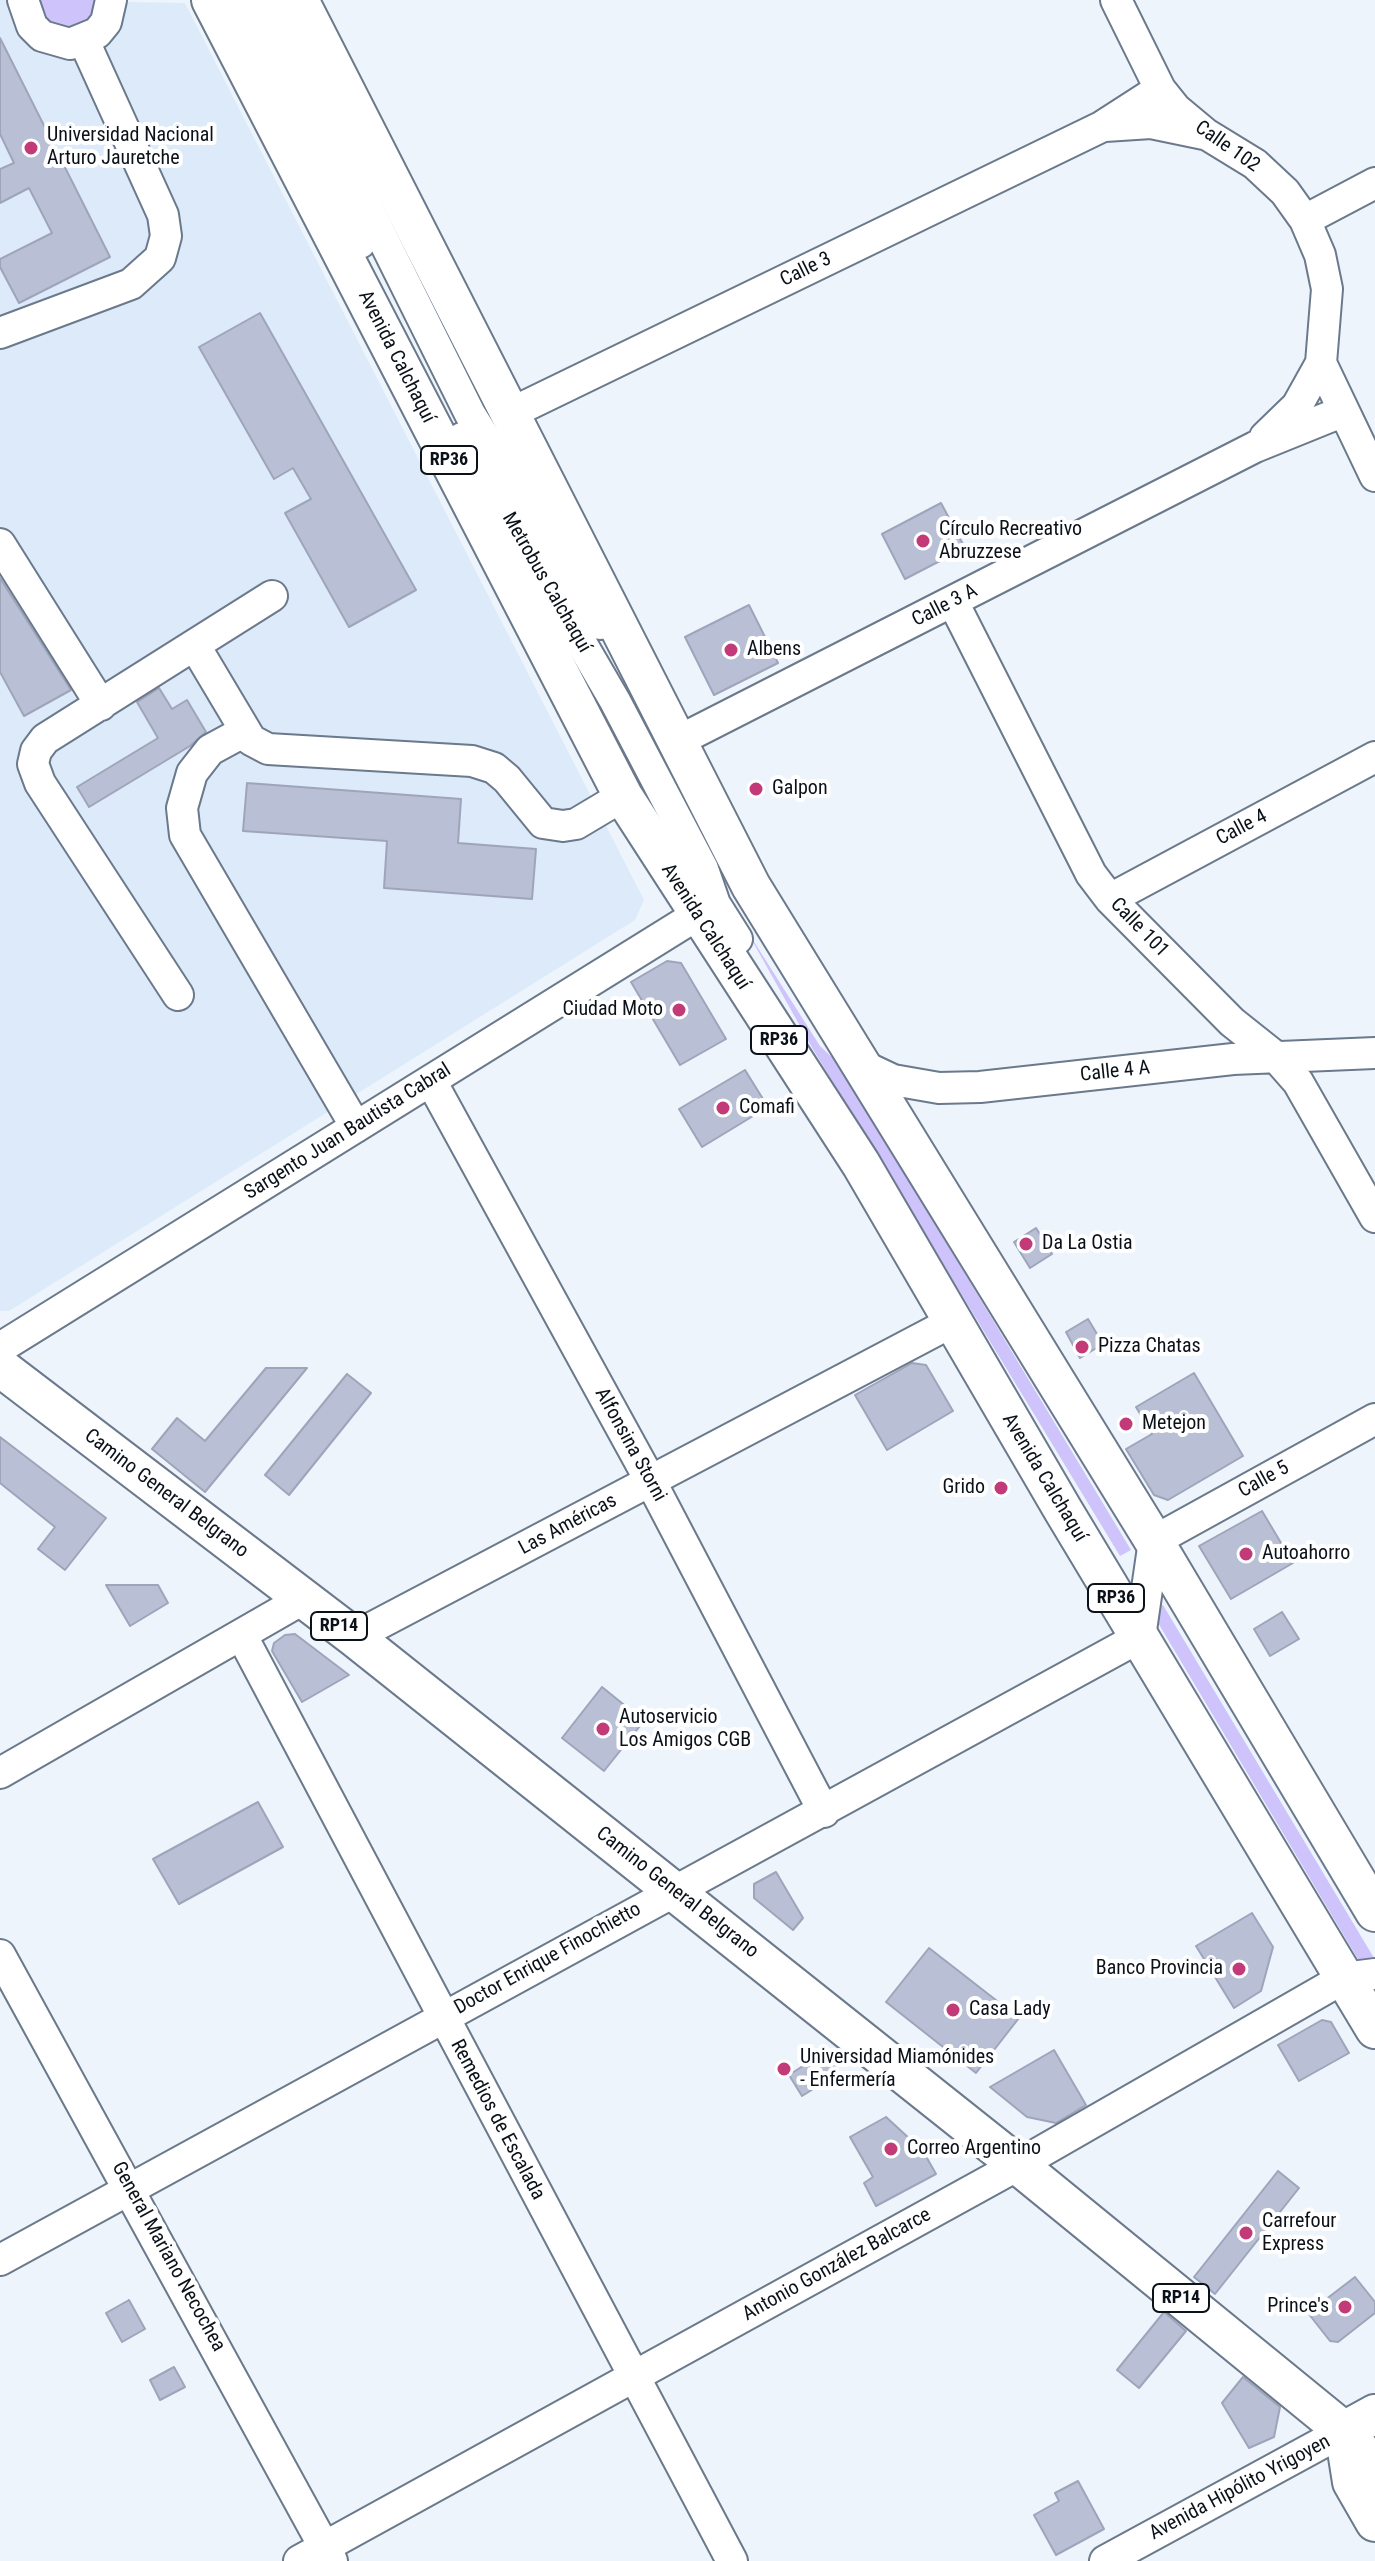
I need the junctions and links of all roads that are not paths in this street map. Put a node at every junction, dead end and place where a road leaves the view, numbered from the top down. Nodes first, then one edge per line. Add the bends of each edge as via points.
1 (23, 0) edge
2 (111, 0) edge
3 (211, 0) edge
4 (234, 0) edge
5 (264, 0) edge
6 (299, 0) edge
7 (1116, 0) edge
8 (84, 41) junction
9 (1160, 89) junction
10 (1101, 127) junction
11 (1206, 134) junction
12 (1375, 183) edge
13 (1305, 220) junction
14 (0, 333) edge
15 (1321, 363) junction
16 (1344, 411) junction
17 (511, 413) junction
18 (1255, 447) junction
19 (1375, 476) edge
20 (0, 544) edge
21 (272, 596) dead end
22 (953, 602) junction
23 (195, 646) junction
24 (101, 705) junction
25 (245, 731) junction
26 (676, 742) junction
27 (1375, 757) edge
28 (623, 796) junction
29 (1110, 899) junction
30 (706, 910) junction
31 (775, 928) junction
32 (178, 995) dead end
33 (1375, 1053) edge
34 (1276, 1057) junction
35 (859, 1064) junction
36 (431, 1081) junction
37 (356, 1127) junction
38 (1375, 1217) edge
39 (952, 1322) junction
40 (0, 1348) edge
41 (0, 1367) edge
42 (1375, 1419) edge
43 (651, 1482) junction
44 (1154, 1541) junction
45 (303, 1599) junction
46 (242, 1636) junction
47 (354, 1637) junction
48 (1140, 1637) junction
49 (0, 1773) edge
50 (824, 1812) junction
51 (673, 1890) junction
52 (1375, 1912) edge
53 (0, 1955) edge
54 (1360, 1976) edge
55 (442, 2017) junction
56 (1375, 2029) edge
57 (1018, 2165) junction
58 (131, 2188) junction
59 (0, 2260) edge
60 (634, 2378) junction
61 (1365, 2430) edge
62 (1375, 2468) edge
63 (1375, 2522) edge
64 (319, 2557) edge
65 (1112, 2559) edge
66 (732, 2561) edge

1 - 8 street via 32,26 42,36 70,44
2 - 8 street via 106,22
3 - 28 main road, Avenida Calchaquí / RP36
4 - 30 street, Metrobus Calchaquí via 462,438 615,701 703,869
5 - 26 street, Metrobus Calchaquí via 470,414
6 - 17 main road, RP36
7 - 9 street, Calle 102
8 - 14 street via 163,215 166,236 160,258 131,284
9 - 10 street, Calle 3
9 - 11 street, Calle 102
10 - 11 street, Calle 3 via 1151,123
10 - 17 street, Calle 3
11 - 13 street, Calle 102 via 1255,164
12 - 13 street
13 - 15 street, Calle 102 via 1327,289
15 - 16 street
15 - 18 street, Calle 3 A via 1297,406
16 - 18 street, Calle 3 A
16 - 19 street
17 - 26 main road, RP36
18 - 22 street, Calle 3 A
20 - 24 street
21 - 23 street
22 - 26 street, Calle 3 A
22 - 29 street, Calle 101 via 1091,874
23 - 24 street
23 - 25 street
24 - 32 street via 45,739 33,764 40,783
25 - 28 street via 268,749 472,761 507,779 543,823 576,824
25 - 37 street via 210,750 192,773 182,808 185,835
26 - 31 main road, RP36
27 - 29 street, Calle 4
28 - 30 main road, Avenida Calchaquí / RP36
29 - 34 street, Calle 101 via 1232,1022
30 - 31 main road via 743,905
30 - 36 street, Sargento Juan Bautista Cabral
30 - 39 main road, Avenida Calchaquí / RP36
31 - 35 main road, RP36
33 - 34 street, Calle 4 A
34 - 35 street, Calle 4 A via 939,1088 893,1080
34 - 38 street, Calle 101 via 1316,1108
35 - 44 main road, RP36
36 - 37 street, Sargento Juan Bautista Cabral
36 - 43 street, Alfonsina Storni
37 - 40 street, Sargento Juan Bautista Cabral
39 - 43 street, Las Américas
39 - 48 main road, Avenida Calchaquí / RP36
41 - 45 main road, Camino General Belgrano / RP14
42 - 44 street, Calle 5
43 - 47 street, Las Américas
43 - 50 street, Alfonsina Storni
44 - 48 street
44 - 52 main road, RP36
45 - 46 street
45 - 47 main road, Camino General Belgrano / RP14
46 - 49 street
46 - 55 street, Remedios de Escalada
47 - 51 main road, Camino General Belgrano / RP14
48 - 50 street, Doctor Enrique Finochietto
48 - 54 main road, Avenida Calchaquí / RP36
50 - 51 street, Doctor Enrique Finochietto
51 - 55 street, Doctor Enrique Finochietto
51 - 57 main road, Camino General Belgrano / RP14
53 - 58 street, General Mariano Necochea
54 - 56 main road, Avenida Calchaquí / RP36
54 - 57 street, Antonio González Balcarce
55 - 58 street, Doctor Enrique Finochietto
55 - 60 street, Remedios de Escalada
57 - 60 street, Antonio González Balcarce
57 - 61 main road, Camino General Belgrano / RP14
58 - 59 street, Doctor Enrique Finochietto
58 - 64 street, General Mariano Necochea
60 - 64 street, Antonio González Balcarce
60 - 66 street, Remedios de Escalada
61 - 62 main road, Camino General Belgrano / RP14
61 - 63 main road via 1352,2482
61 - 65 street, Avenida Hipólito Yrigoyen

